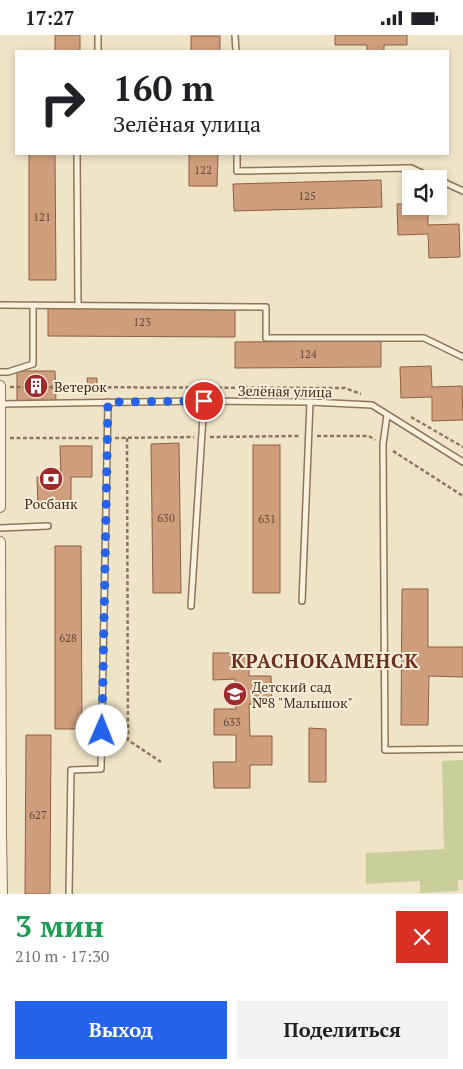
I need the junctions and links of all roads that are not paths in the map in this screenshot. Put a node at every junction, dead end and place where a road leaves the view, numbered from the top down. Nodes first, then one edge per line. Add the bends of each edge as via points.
1 (98, 35) edge
2 (236, 35) edge
3 (98, 50) edge
4 (236, 50) edge
5 (77, 155) edge
6 (236, 155) edge
7 (417, 170) edge
8 (447, 184) edge
9 (463, 191) edge
10 (0, 305) edge
11 (33, 305) junction
12 (78, 306) junction
13 (463, 357) edge
14 (0, 372) edge
15 (0, 386) edge
16 (0, 394) edge
17 (204, 401) junction
18 (108, 402) junction
19 (310, 402) junction
20 (0, 404) edge
21 (387, 415) junction
22 (0, 438) edge
23 (463, 462) edge
24 (0, 488) edge
25 (0, 507) edge
26 (48, 526) dead end
27 (0, 528) edge
28 (0, 542) edge
29 (302, 601) dead end
30 (191, 606) dead end
31 (0, 735) edge
32 (463, 749) edge
33 (0, 834) edge
34 (2, 894) edge
35 (69, 894) edge

1 - 3 lane
2 - 4 lane
5 - 12 lane
6 - 7 lane via 237,171 411,167
8 - 9 lane
10 - 11 lane
11 - 12 lane
11 - 14 lane via 33,364 8,373
12 - 13 lane via 266,307 266,338 424,338
15 - 16 street
16 - 20 street
17 - 18 lane, Зелёная улица
17 - 19 lane, Зелёная улица
17 - 30 lane
18 - 20 lane, Зелёная улица
18 - 35 lane via 101,769 71,770
19 - 21 lane, Зелёная улица via 372,405
19 - 29 lane
20 - 22 street
21 - 23 lane, Зелёная улица
21 - 32 lane via 383,444 385,751
22 - 24 street
24 - 25 street
26 - 27 lane
28 - 31 street
31 - 33 street
33 - 34 street

